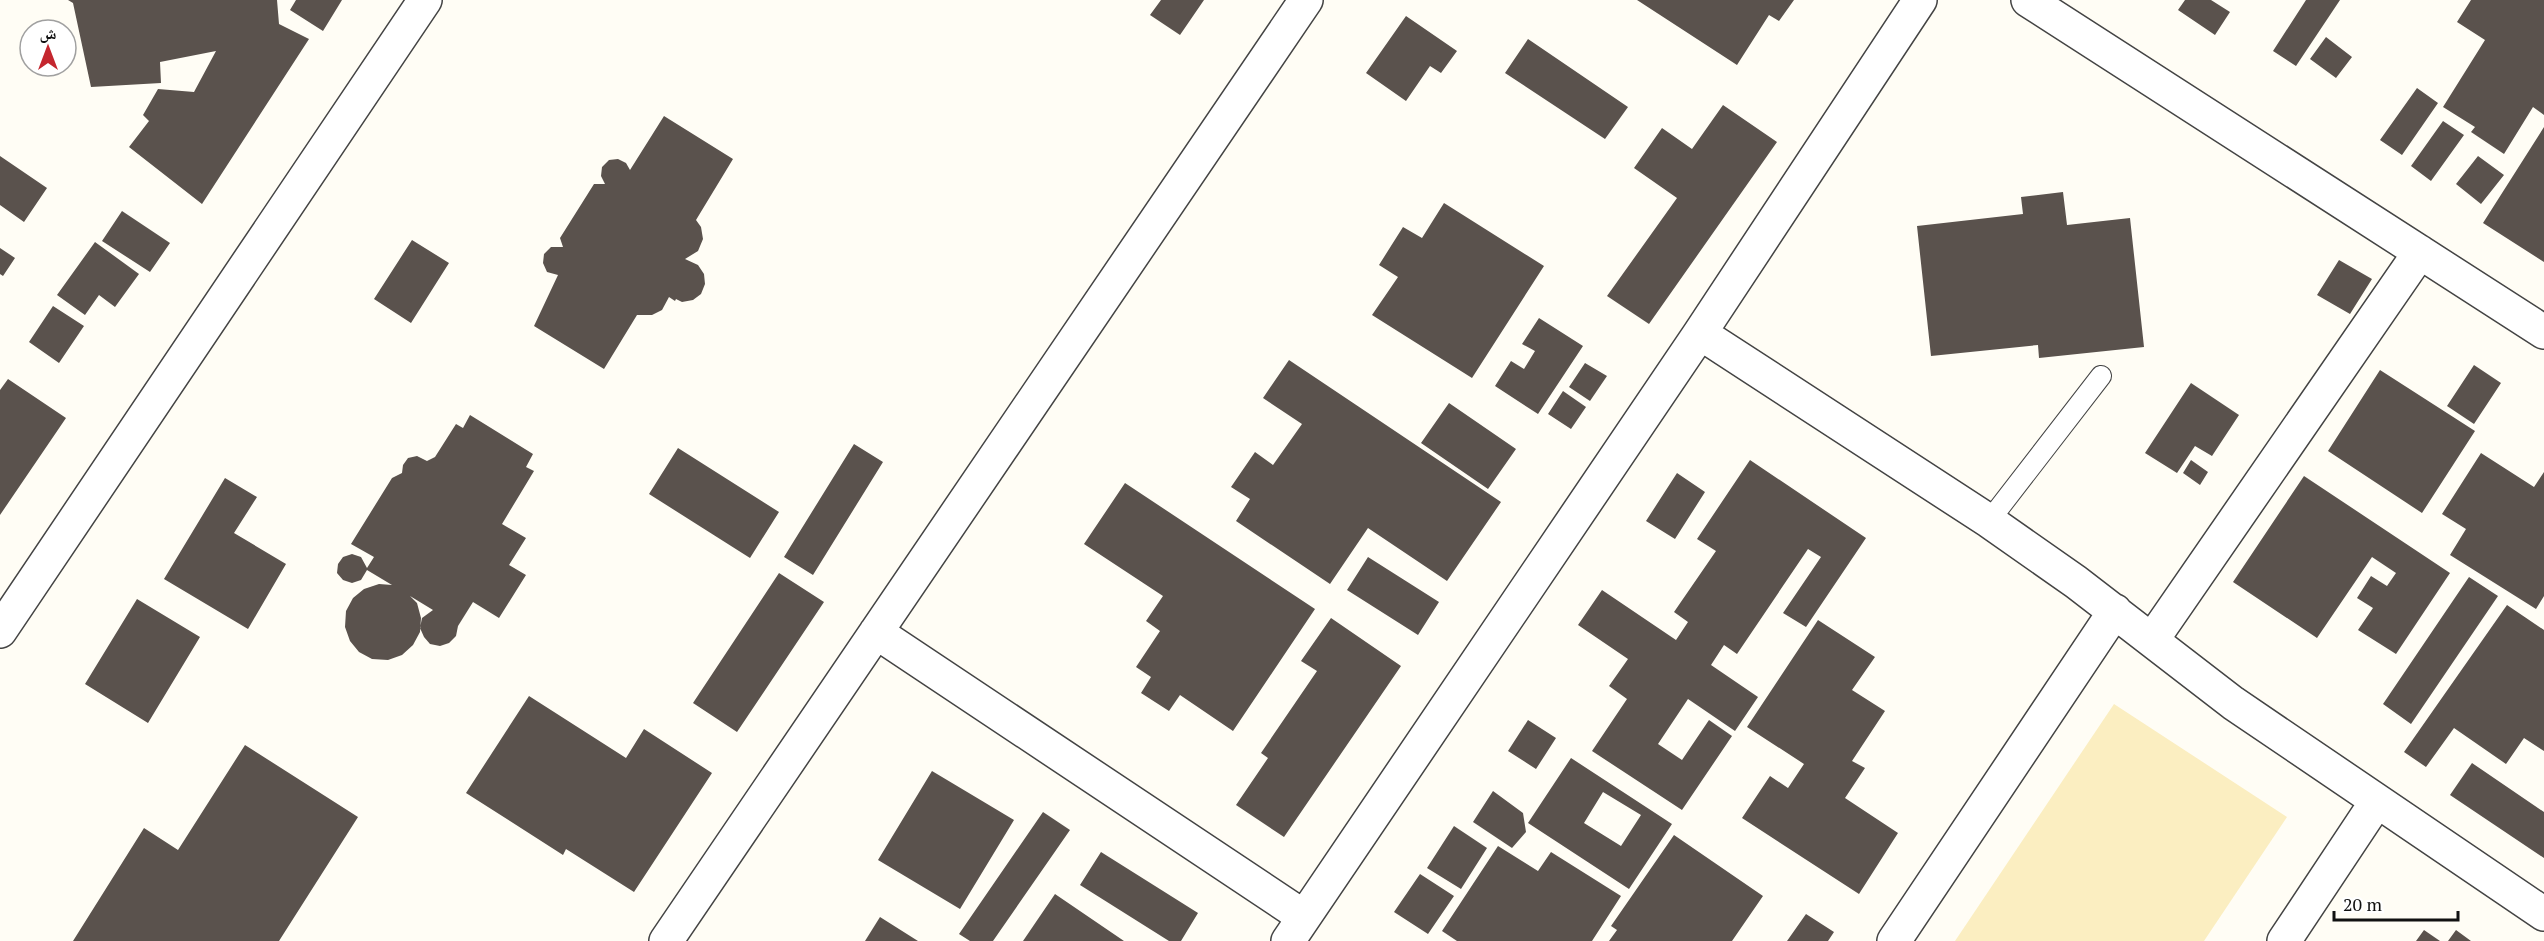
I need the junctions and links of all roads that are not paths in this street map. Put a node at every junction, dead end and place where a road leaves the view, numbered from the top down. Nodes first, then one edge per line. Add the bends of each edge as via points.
1 (425, 0) edge
2 (1306, 0) edge
3 (1920, 0) edge
4 (2028, 0) edge
5 (2420, 252) junction
6 (2544, 332) edge
7 (1700, 333) junction
8 (2101, 376) dead end
9 (1989, 521) junction
10 (2115, 611) junction
11 (0, 631) edge
12 (876, 632) junction
13 (2152, 640) junction
14 (2377, 801) junction
15 (2544, 914) edge
16 (1296, 929) edge
17 (666, 941) edge
18 (1894, 941) edge
19 (2284, 941) edge

1 - 11 street
2 - 12 street
3 - 7 street
4 - 5 street
5 - 6 street
5 - 13 street
7 - 9 street
7 - 16 street
8 - 9 lane
9 - 10 street
10 - 13 street
10 - 18 street
12 - 16 street
12 - 17 street
13 - 14 street via 2233,703
14 - 15 street
14 - 19 street

